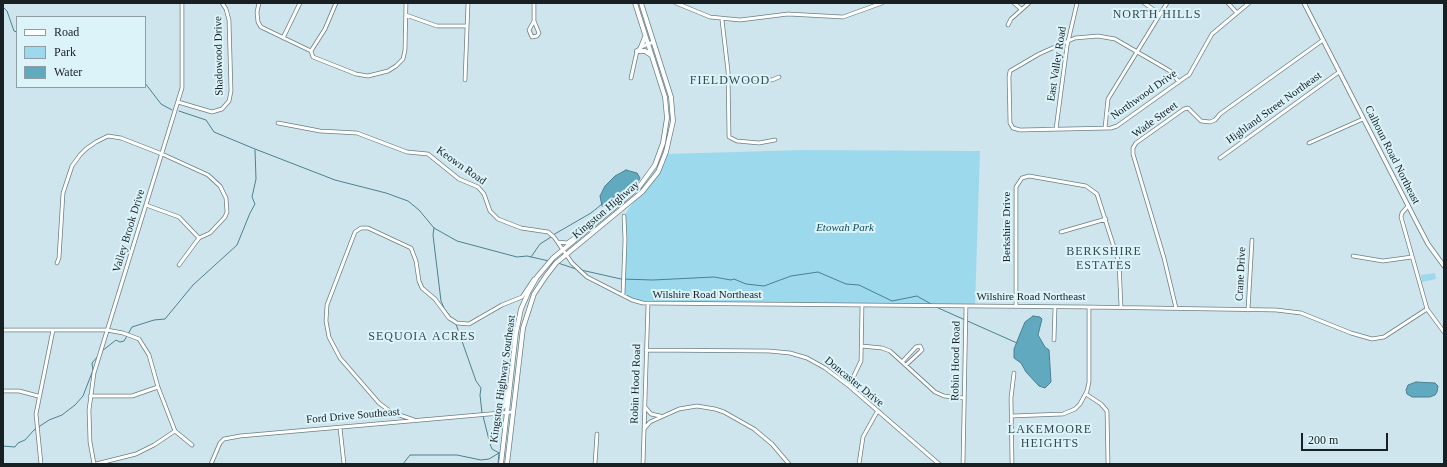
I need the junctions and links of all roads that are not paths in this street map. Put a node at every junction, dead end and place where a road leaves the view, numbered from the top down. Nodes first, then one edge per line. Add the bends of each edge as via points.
1 (182, 3) edge
2 (222, 3) edge
3 (259, 3) edge
4 (300, 3) edge
5 (336, 3) edge
6 (406, 3) edge
7 (468, 3) edge
8 (534, 3) edge
9 (635, 3) edge
10 (641, 3) edge
11 (676, 3) edge
12 (882, 3) edge
13 (1014, 3) edge
14 (1029, 3) edge
15 (1078, 3) edge
16 (1144, 3) edge
17 (1167, 3) edge
18 (1228, 3) edge
19 (1249, 3) edge
20 (1304, 3) edge
21 (1021, 9) junction
22 (1236, 13) junction
23 (1160, 14) junction
24 (406, 15) junction
25 (722, 20) junction
26 (534, 21) junction
27 (1008, 25) dead end
28 (467, 26) junction
29 (645, 34) junction
30 (283, 38) junction
31 (1069, 40) junction
32 (1323, 40) junction
33 (653, 42) junction
34 (648, 44) junction
35 (641, 47) junction
36 (311, 51) junction
37 (637, 51) junction
38 (1137, 52) junction
39 (652, 55) junction
40 (1339, 72) junction
41 (728, 77) junction
42 (779, 77) dead end
43 (631, 78) dead end
44 (465, 80) dead end
45 (1179, 82) junction
46 (178, 102) junction
47 (1363, 119) junction
48 (278, 123) dead end
49 (1105, 128) junction
50 (1056, 129) junction
51 (775, 140) dead end
52 (1309, 143) dead end
53 (162, 154) junction
54 (1220, 158) dead end
55 (146, 205) junction
56 (1408, 206) junction
57 (624, 216) dead end
58 (1106, 219) junction
59 (591, 227) junction
60 (1061, 232) dead end
61 (199, 238) junction
62 (1252, 240) dead end
63 (556, 241) junction
64 (563, 249) junction
65 (566, 255) junction
66 (1353, 256) dead end
67 (1412, 257) junction
68 (553, 258) joint
69 (57, 263) dead end
70 (179, 265) dead end
71 (1444, 266) edge
72 (542, 271) junction
73 (623, 295) junction
74 (516, 300) junction
75 (648, 304) junction
76 (862, 305) junction
77 (966, 306) junction
78 (1016, 306) junction
79 (522, 307) junction
80 (1055, 307) junction
81 (1089, 307) junction
82 (1120, 307) junction
83 (1176, 308) junction
84 (1426, 309) junction
85 (1248, 310) junction
86 (3, 330) edge
87 (53, 330) junction
88 (107, 330) junction
89 (1444, 332) edge
90 (1054, 340) dead end
91 (862, 346) junction
92 (646, 350) junction
93 (902, 362) junction
94 (906, 365) junction
95 (1014, 373) dead end
96 (510, 378) junction
97 (848, 386) junction
98 (158, 387) junction
99 (3, 390) edge
100 (1086, 394) junction
101 (38, 396) junction
102 (90, 396) junction
103 (964, 398) junction
104 (644, 406) junction
105 (506, 412) junction
106 (512, 412) junction
107 (877, 412) junction
108 (496, 413) junction
109 (663, 416) junction
110 (1012, 416) junction
111 (414, 420) junction
112 (340, 428) junction
113 (644, 429) junction
114 (175, 431) junction
115 (597, 434) dead end
116 (192, 445) dead end
117 (41, 464) edge
118 (95, 464) edge
119 (211, 464) edge
120 (344, 464) edge
121 (501, 464) edge
122 (507, 464) edge
123 (595, 464) edge
124 (643, 464) edge
125 (789, 464) edge
126 (859, 464) edge
127 (939, 464) edge
128 (963, 464) edge
129 (1012, 464) edge
130 (1108, 464) edge

1 - 46 street, Valley Brook Drive via 183,80
2 - 46 street, Shadowood Drive via 229,20 229,101 222,109 212,112
3 - 30 street via 258,22 262,27
4 - 30 street
5 - 36 street via 325,29
6 - 24 street
7 - 28 street
8 - 26 street
9 - 29 main road, Kingston Highway
10 - 33 main road, Kingston Highway
11 - 25 street via 689,10
12 - 25 street via 843,17 792,14 750,20
13 - 21 street
14 - 21 street
15 - 31 street, East Valley Road
16 - 23 street
17 - 23 street
18 - 22 street
19 - 22 street, Northwood Drive
20 - 32 street, Calhoun Road Northeast
21 - 27 street
22 - 45 street, Northwood Drive via 1212,34 1189,74
23 - 38 street
24 - 28 street via 437,26
24 - 36 street via 403,59 396,66 379,74 356,74 313,57
25 - 41 street
26 - 26 street via 529,30 532,37 539,33
28 - 44 street
29 - 34 main road, Kingston Highway
29 - 35 main road
30 - 36 street
31 - 38 street via 1082,36 1107,37
31 - 50 street, East Valley Road
31 - 50 street, Northwood Drive via 1010,71 1009,77 1009,121 1013,128
32 - 40 street, Calhoun Road Northeast
32 - 83 street, Wade Street via 1280,69 1215,120 1201,121 1188,108 1184,109 1136,143 1133,148
33 - 34 street
33 - 65 main road, Kingston Highway via 672,103 672,128 658,172 642,192
34 - 35 street
34 - 39 main road, Kingston Highway
35 - 37 street
37 - 39 main road via 645,51
37 - 43 street
38 - 45 street via 1170,72
38 - 49 street via 1108,99
39 - 59 main road, Kingston Highway via 667,108 661,150 651,171 639,187
40 - 47 street, Calhoun Road Northeast
40 - 54 street, Highland Street Northeast
41 - 42 street via 772,80
41 - 51 street via 729,137 737,141 759,143
45 - 49 street, Northwood Drive via 1117,126
46 - 53 street, Valley Brook Drive
47 - 52 street
47 - 56 street, Calhoun Road Northeast
48 - 63 street, Keown Road via 320,132 357,133 407,152 428,154 460,179 478,187 484,194 490,211 498,219 521,228 546,232
49 - 50 street, Northwood Drive
53 - 55 street, Valley Brook Drive
53 - 61 street via 208,175 220,186 226,198 225,217 215,228
53 - 69 street via 121,138 108,136 80,155 72,166 63,193 60,258
55 - 61 street via 179,217
55 - 88 street, Valley Brook Drive
56 - 67 street via 1401,217
56 - 71 street, Calhoun Road Northeast via 1428,244
57 - 73 street
58 - 60 street
58 - 78 street, Berkshire Drive via 1099,197 1086,186 1029,176 1019,180 1016,194
58 - 82 street, Berkshire Drive via 1120,263
59 - 63 street via 567,243
59 - 64 main road, Kingston Highway
61 - 70 street
62 - 85 street, Crane Drive
63 - 64 street, Keown Road
64 - 65 street, Wilshire Road Northeast
64 - 68 main road, Kingston Highway
65 - 73 street, Wilshire Road Northeast via 587,277
65 - 106 main road, Kingston Highway via 556,263 537,289 527,313
66 - 67 street via 1383,261
67 - 84 street
68 - 72 main road, Kingston Highway Southeast
72 - 74 street via 524,295
72 - 79 main road, Kingston Highway Southeast
73 - 75 street, Wilshire Road Northeast
74 - 79 street via 522,302
74 - 111 street via 469,324 454,322 422,288 412,248 368,228 361,228 355,232 327,305 329,336 340,358 379,403 398,415
75 - 76 street, Wilshire Road Northeast
75 - 92 street, Robin Hood Road
76 - 77 street, Wilshire Road Northeast
76 - 91 street
77 - 78 street, Wilshire Road Northeast
77 - 103 street, Robin Hood Road
78 - 80 street, Wilshire Road Northeast
79 - 96 main road, Kingston Highway Southeast
80 - 81 street, Wilshire Road Northeast
80 - 90 street
81 - 82 street, Wilshire Road Northeast
81 - 100 street via 1089,382
82 - 83 street, Wilshire Road Northeast
83 - 85 street, Wilshire Road Northeast
84 - 85 street, Wilshire Road Northeast via 1384,337 1372,339 1301,313
84 - 89 street
86 - 87 street
87 - 88 street
87 - 101 street
88 - 98 street via 126,333 142,342 149,355
88 - 102 street, Valley Brook Drive
91 - 93 street via 887,350
91 - 97 street via 859,366
92 - 97 street, Doncaster Drive via 790,354 812,360
92 - 104 street, Robin Hood Road
93 - 94 street
93 - 94 street via 916,346 920,346 922,350
94 - 103 street via 935,392 944,396
95 - 110 street
96 - 105 main road, Kingston Highway Southeast
96 - 108 street via 504,406
97 - 107 street, Doncaster Drive
98 - 102 street via 132,396
98 - 114 street
99 - 101 street
100 - 110 street via 1075,409 1063,414
100 - 130 street via 1107,411
101 - 117 street via 36,425
102 - 118 street, Valley Brook Drive via 90,442
103 - 128 street, Robin Hood Road
104 - 109 street via 651,414
104 - 113 street, Robin Hood Road
105 - 106 street, Ford Drive Southeast
105 - 108 street, Ford Drive Southeast
105 - 121 main road, Kingston Highway Southeast
106 - 122 main road, Kingston Highway
107 - 126 street via 863,437
107 - 127 street, Doncaster Drive
108 - 111 street, Ford Drive Southeast
109 - 113 street via 650,422
109 - 125 street via 679,409 697,406 724,412 763,436
110 - 129 street
111 - 112 street, Ford Drive Southeast
112 - 119 street, Ford Drive Southeast via 230,438 218,445
112 - 120 street
113 - 124 street, Robin Hood Road
114 - 116 street
114 - 118 street via 136,454
115 - 123 street

